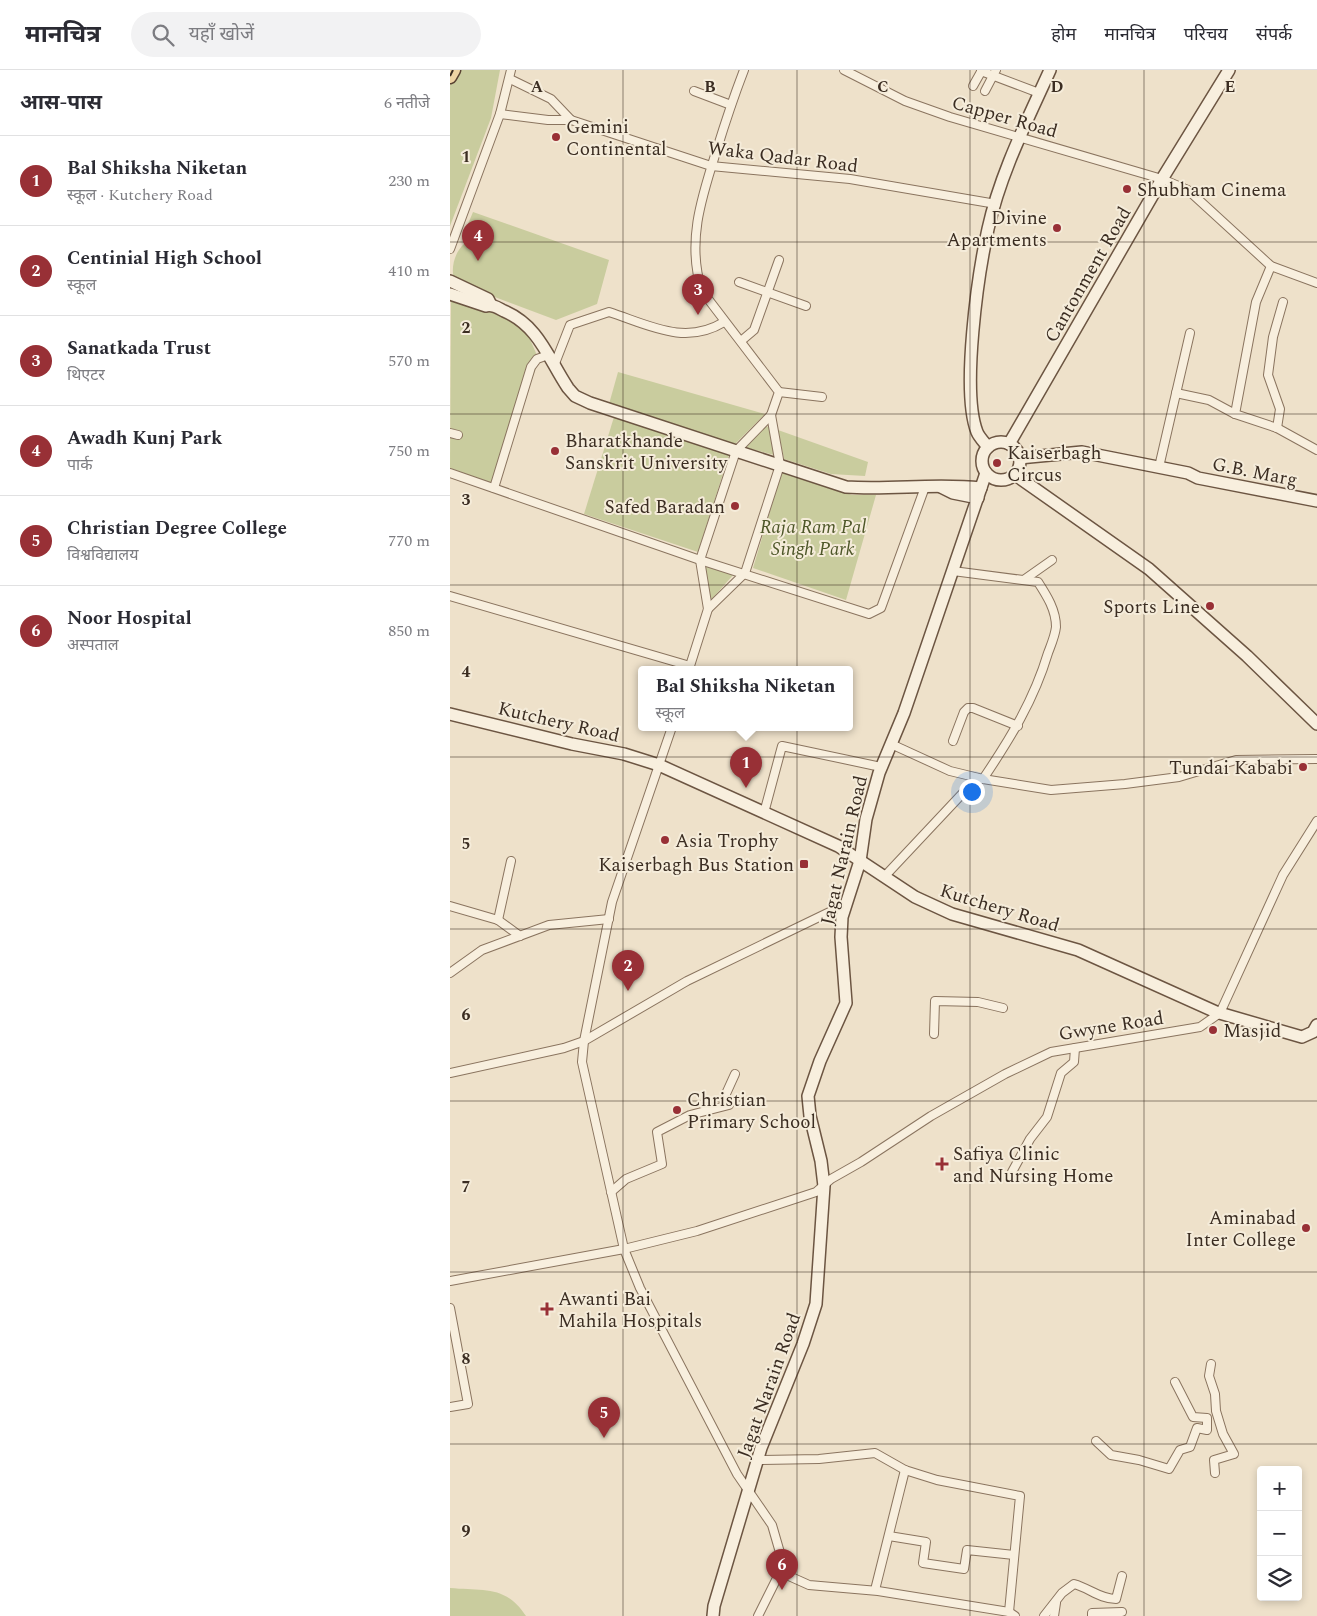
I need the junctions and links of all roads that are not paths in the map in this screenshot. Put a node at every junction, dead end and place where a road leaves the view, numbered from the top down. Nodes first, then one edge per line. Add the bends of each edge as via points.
1 (454, 70) edge
2 (511, 70) edge
3 (744, 70) edge
4 (844, 70) edge
5 (1050, 70) edge
6 (1229, 70) edge
7 (982, 71) edge
8 (995, 73) edge
9 (450, 77) edge
10 (510, 80) junction
11 (973, 86) dead end
12 (694, 91) dead end
13 (985, 92) dead end
14 (1039, 93) junction
15 (731, 105) junction
16 (500, 114) junction
17 (571, 120) junction
18 (1020, 137) junction
19 (711, 166) junction
20 (1162, 179) junction
21 (996, 204) junction
22 (450, 248) edge
23 (779, 260) dead end
24 (1271, 266) junction
25 (450, 281) edge
26 (739, 282) dead end
27 (1317, 283) edge
28 (768, 292) junction
29 (450, 294) edge
30 (1283, 302) dead end
31 (491, 305) junction
32 (806, 306) dead end
33 (724, 322) junction
34 (1190, 333) dead end
35 (741, 342) junction
36 (548, 355) junction
37 (554, 366) junction
38 (779, 392) junction
39 (1176, 393) junction
40 (822, 397) dead end
41 (1235, 414) junction
42 (771, 415) junction
43 (1277, 428) junction
44 (450, 432) edge
45 (458, 435) dead end
46 (1009, 444) junction
47 (988, 447) junction
48 (1317, 450) edge
49 (736, 451) junction
50 (1019, 458) junction
51 (780, 466) junction
52 (1159, 467) junction
53 (450, 473) edge
54 (986, 473) junction
55 (1188, 473) junction
56 (1014, 474) junction
57 (925, 487) junction
58 (494, 488) junction
59 (979, 493) junction
60 (1317, 495) edge
61 (1317, 501) edge
62 (700, 560) junction
63 (1052, 560) dead end
64 (953, 571) junction
65 (744, 573) junction
66 (1025, 579) junction
67 (450, 596) edge
68 (708, 609) junction
69 (683, 666) edge
70 (691, 666) edge
71 (450, 714) edge
72 (1317, 724) edge
73 (1018, 726) junction
74 (671, 731) edge
75 (953, 741) dead end
76 (891, 744) junction
77 (1317, 759) edge
78 (659, 765) junction
79 (881, 767) junction
80 (980, 779) junction
81 (764, 813) junction
82 (1317, 821) edge
83 (511, 861) dead end
84 (860, 861) junction
85 (884, 877) junction
86 (846, 904) junction
87 (450, 906) edge
88 (609, 919) junction
89 (498, 920) junction
90 (520, 936) junction
91 (450, 973) edge
92 (1004, 1008) dead end
93 (1220, 1013) junction
94 (1317, 1025) edge
95 (934, 1034) dead end
96 (584, 1041) junction
97 (1075, 1048) junction
98 (450, 1073) edge
99 (735, 1074) dead end
100 (1012, 1172) dead end
101 (824, 1186) junction
102 (611, 1192) junction
103 (624, 1249) junction
104 (450, 1281) edge
105 (450, 1308) edge
106 (1211, 1364) dead end
107 (1175, 1382) dead end
108 (450, 1408) edge
109 (1217, 1416) junction
110 (1207, 1418) junction
111 (1096, 1441) dead end
112 (758, 1460) junction
113 (905, 1470) junction
114 (1215, 1473) dead end
115 (749, 1488) junction
116 (889, 1536) junction
117 (1014, 1555) junction
118 (780, 1572) junction
119 (1122, 1576) dead end
120 (875, 1590) junction
121 (1106, 1599) junction
122 (1056, 1603) junction
123 (1122, 1612) dead end
124 (1103, 1613) junction
125 (1012, 1614) edge
126 (713, 1616) edge
127 (758, 1616) edge
128 (1044, 1616) edge
129 (1054, 1616) edge
130 (1092, 1616) edge

1 - 9 main road
2 - 10 street
3 - 15 street
4 - 18 street, Capper Road via 905,101
5 - 14 street
6 - 20 street, Cantonment Road
7 - 8 street
7 - 11 street
8 - 13 street
8 - 14 street
10 - 16 street
10 - 17 street, Waka Qadar Road via 551,100
12 - 15 street
14 - 18 street
15 - 19 street
16 - 17 street, Waka Qadar Road
16 - 22 street
17 - 19 street, Waka Qadar Road
18 - 20 street, Capper Road
18 - 21 street
19 - 21 street, Waka Qadar Road via 850,179
19 - 33 street via 701,198 694,250 696,275 702,291
20 - 24 street, Capper Road via 1188,190
20 - 46 street, Cantonment Road
21 - 47 street via 988,229 970,374 971,408 977,434
23 - 28 street
24 - 27 street
24 - 41 street via 1256,302
25 - 31 street via 488,299
26 - 28 street
28 - 32 street
28 - 35 street via 754,330
29 - 31 street
30 - 43 street via 1273,337 1268,375 1280,409
31 - 36 street via 516,316 532,328
33 - 35 street
33 - 37 street via 710,331 675,334 609,312 600,314 570,325
34 - 39 street
35 - 38 street
36 - 37 street
36 - 58 street via 531,367
37 - 49 street via 575,396
38 - 40 street
38 - 42 street
39 - 41 street via 1209,400
39 - 52 street
41 - 43 street
42 - 49 street
42 - 51 street
43 - 48 street
44 - 45 street
46 - 47 street via 995,443
46 - 50 street
47 - 54 street via 982,460
49 - 51 street
49 - 62 street
50 - 52 street via 1082,452
50 - 56 street
51 - 57 street via 846,486
51 - 65 street
52 - 55 street
53 - 58 street
54 - 56 street via 999,480
54 - 59 street, Jagat Narain Road
55 - 60 street via 1199,472
55 - 61 street, G.B. Marg via 1198,478
56 - 72 street via 1149,569 1247,656
57 - 59 street via 952,485
57 - 65 street via 880,608 869,614
58 - 62 street
59 - 64 street, Jagat Narain Road
62 - 65 street
62 - 68 street
63 - 66 street
64 - 66 street
64 - 76 street, Jagat Narain Road
65 - 68 street
66 - 73 street via 1038,582 1050,601 1056,629 1042,674
67 - 69 street
68 - 70 street
71 - 78 street, Kutchery Road
73 - 75 street via 968,708
73 - 80 street
74 - 78 street
76 - 79 street, Jagat Narain Road
76 - 80 street via 950,771
77 - 80 street via 1236,760 1179,776 1051,790
78 - 81 street, Kutchery Road
78 - 88 street
79 - 81 street via 782,746
79 - 84 street, Jagat Narain Road via 866,820
80 - 85 street
81 - 84 street, Kutchery Road via 838,846
82 - 93 street via 1283,876
83 - 89 street
84 - 85 street, Kutchery Road
84 - 86 street, Jagat Narain Road
85 - 93 street, Kutchery Road via 915,897 952,914 1078,950
86 - 96 street via 687,982
86 - 101 street, Jagat Narain Road via 841,937 846,1003 808,1096
87 - 89 street
88 - 90 street via 549,925
88 - 96 street
89 - 90 street
90 - 91 street via 482,950
92 - 95 street via 978,1002 935,1001
93 - 94 street, Kutchery Road via 1302,1037 1313,1032
93 - 97 street, Gwyne Road via 1200,1027
96 - 98 street
96 - 102 street via 582,1062
97 - 100 street via 1074,1062 1061,1073 1047,1117 1030,1139
97 - 101 street, Gwyne Road via 1051,1052 1005,1074 931,1116 831,1178
99 - 102 street via 725,1096 729,1105 690,1115 657,1132 662,1164 626,1180
101 - 103 street, Gwyne Road via 816,1192 697,1231
101 - 112 street, Jagat Narain Road via 816,1304
102 - 103 street
103 - 104 street, Gwyne Road
103 - 115 street via 649,1305 738,1474
105 - 108 street via 468,1404
106 - 109 street via 1209,1376
107 - 110 street via 1193,1417
109 - 110 street
109 - 114 street via 1222,1434 1234,1454 1214,1460
110 - 111 street via 1207,1430 1197,1428 1190,1447 1180,1450 1169,1469 1111,1455
112 - 113 street via 819,1459 875,1452
112 - 115 street, Jagat Narain Road
113 - 116 street
113 - 117 street via 1020,1496
115 - 118 street via 772,1525 781,1556
115 - 126 street, Jagat Narain Road
116 - 117 street via 926,1542 923,1563 964,1569 966,1550
116 - 120 street
117 - 125 street
118 - 120 street via 809,1585
118 - 127 street
119 - 121 street via 1116,1599
120 - 125 street
121 - 122 street via 1074,1584 1062,1593
121 - 124 street
122 - 128 street
122 - 129 street
123 - 124 street
124 - 130 street via 1092,1613

